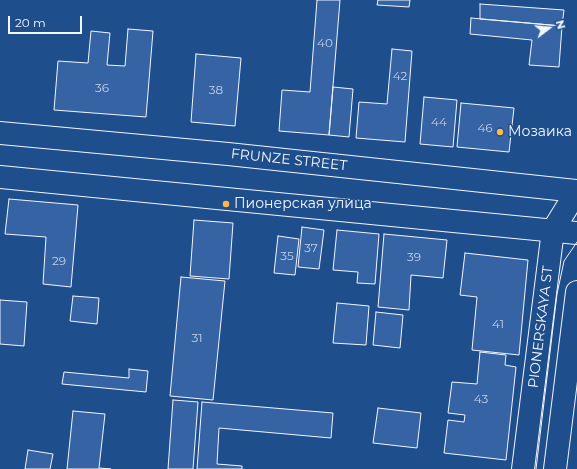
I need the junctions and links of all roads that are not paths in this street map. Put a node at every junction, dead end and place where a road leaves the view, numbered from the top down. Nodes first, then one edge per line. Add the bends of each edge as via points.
1 (0, 133) edge
2 (0, 177) edge
3 (577, 191) edge
4 (553, 230) junction
5 (577, 233) edge
6 (577, 292) edge
7 (523, 469) edge
8 (555, 469) edge

1 - 3 main road, FRUNZE STREET
2 - 4 main road
3 - 4 main road, PIONERSKAYA ST
4 - 5 main road
4 - 7 main road, PIONERSKAYA ST
6 - 8 main road

